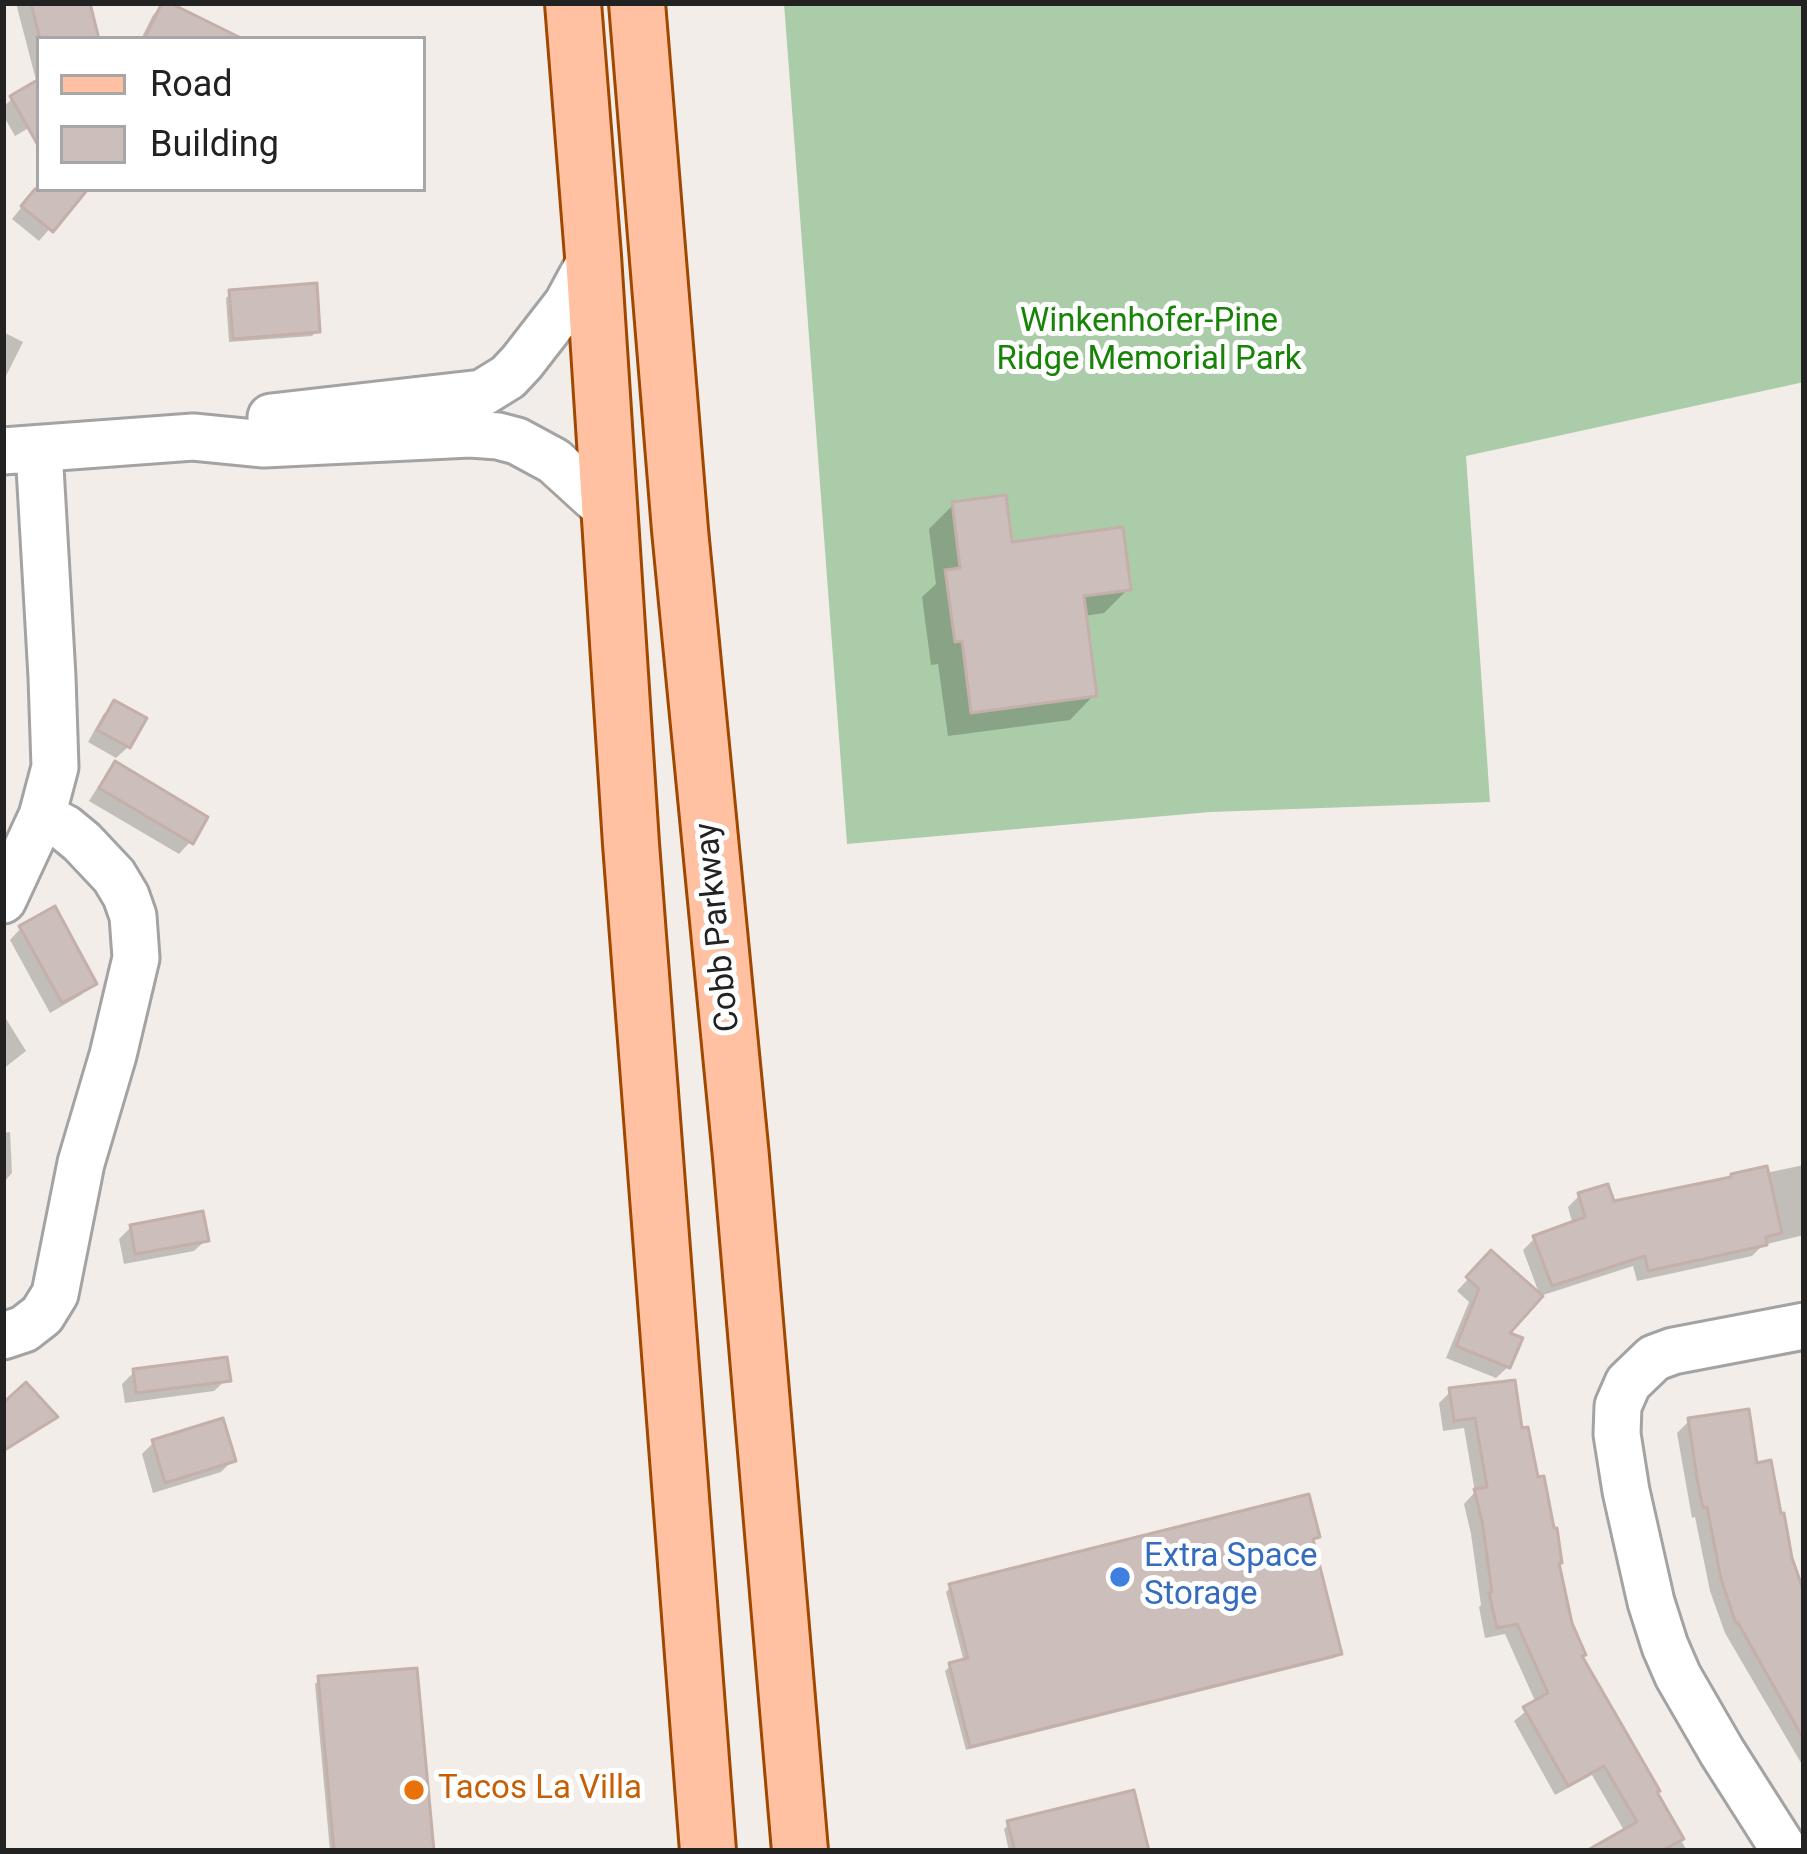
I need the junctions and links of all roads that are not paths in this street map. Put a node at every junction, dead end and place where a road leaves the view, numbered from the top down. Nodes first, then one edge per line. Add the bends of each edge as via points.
1 (573, 3) edge
2 (637, 3) edge
3 (593, 256) junction
4 (193, 437) junction
5 (21, 451) edge
6 (610, 512) junction
7 (42, 816) junction
8 (3, 899) edge
9 (1804, 1326) edge
10 (3, 1336) edge
11 (708, 1851) edge
12 (800, 1851) edge
13 (1786, 1851) edge

1 - 3 main road
2 - 12 main road, Cobb Parkway
3 - 4 street via 522,362 482,393 260,419
3 - 6 main road
4 - 5 street
4 - 6 street via 264,444 498,436 554,461
5 - 7 street via 56,748
6 - 11 main road
7 - 8 street
7 - 10 street via 82,842 114,877 133,916 136,958 55,1294 25,1329
9 - 13 street via 1654,1358 1628,1383 1617,1420 1665,1646

